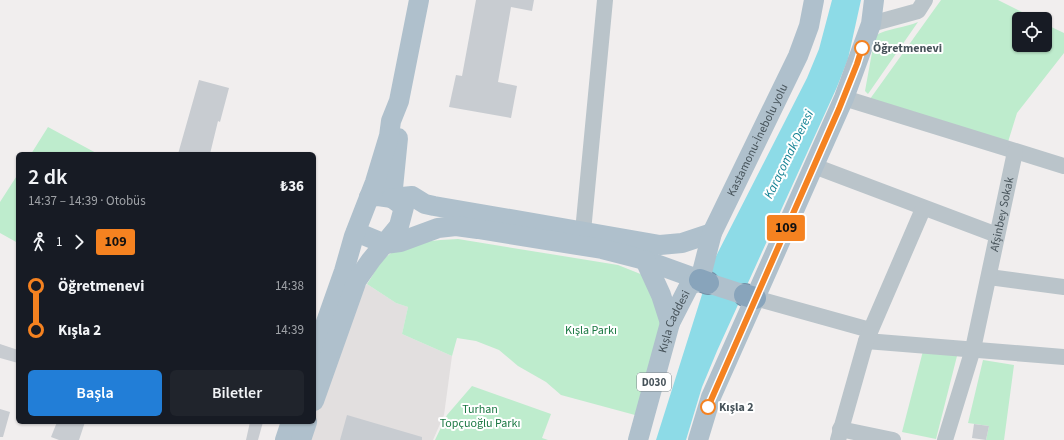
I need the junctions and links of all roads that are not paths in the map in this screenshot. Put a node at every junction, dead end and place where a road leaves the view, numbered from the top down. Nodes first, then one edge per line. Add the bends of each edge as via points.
1 (419, 0) edge
2 (605, 0) edge
3 (814, 0) edge
4 (874, 0) edge
5 (925, 0) edge
6 (871, 24) junction
7 (844, 98) junction
8 (399, 101) junction
9 (1015, 152) junction
10 (814, 166) junction
11 (1064, 166) edge
12 (369, 197) junction
13 (392, 198) junction
14 (923, 209) junction
15 (356, 232) junction
16 (712, 233) junction
17 (997, 235) junction
18 (582, 238) junction
19 (385, 244) junction
20 (645, 260) junction
21 (989, 277) junction
22 (704, 281) junction
23 (1064, 287) edge
24 (750, 297) junction
25 (670, 324) junction
26 (868, 336) junction
27 (973, 348) junction
28 (316, 350) edge
29 (1064, 357) edge
30 (316, 395) edge
31 (290, 424) edge
32 (306, 424) edge
33 (839, 434) edge
34 (285, 440) edge
35 (301, 440) edge
36 (638, 440) edge
37 (698, 440) edge
38 (893, 440) edge
39 (945, 440) edge

1 - 8 main road
2 - 18 street
3 - 16 main road, Kastamonu-İnebolu yolu via 809,26 798,56
4 - 6 main road
5 - 6 street via 918,11
6 - 7 main road
7 - 9 street
7 - 10 main road
8 - 12 main road
8 - 13 main road via 399,129
9 - 11 street
9 - 17 street, Afşinbey Sokak
10 - 14 street
10 - 24 main road
12 - 13 main road
12 - 15 main road
13 - 18 main road via 412,196 425,204
13 - 19 main road via 404,207 399,226
14 - 17 street
14 - 26 street
15 - 19 main road
15 - 28 main road
16 - 18 main road via 682,243 660,245
16 - 22 main road, Kastamonu-İnebolu yolu
17 - 21 street, Afşinbey Sokak
18 - 19 main road via 456,226 438,228 400,242
18 - 20 main road
19 - 30 main road via 357,280
20 - 22 main road
20 - 25 main road via 661,295
21 - 23 street
21 - 27 street, Afşinbey Sokak
22 - 24 main road
22 - 25 main road, Kışla Caddesi / D030 via 689,286
24 - 26 street
24 - 37 main road via 711,396
25 - 36 main road, Kışla Caddesi / D030
26 - 27 street
26 - 33 street
27 - 29 street
27 - 39 street, Afşinbey Sokak
31 - 34 main road
32 - 35 main road
33 - 38 street

